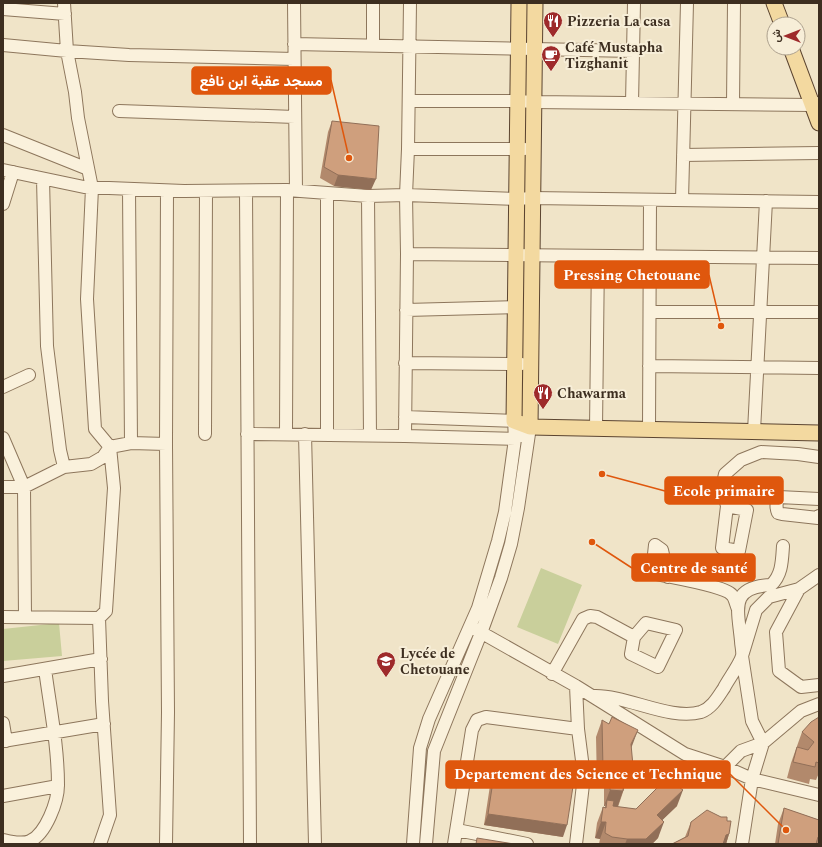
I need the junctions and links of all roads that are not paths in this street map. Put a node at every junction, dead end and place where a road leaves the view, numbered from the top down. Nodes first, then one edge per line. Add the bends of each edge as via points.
1 (294, 3) edge
2 (373, 3) edge
3 (410, 3) edge
4 (519, 3) edge
5 (535, 3) edge
6 (634, 3) edge
7 (687, 3) edge
8 (734, 3) edge
9 (774, 3) edge
10 (65, 8) edge
11 (3, 9) edge
12 (779, 16) edge
13 (294, 44) junction
14 (3, 45) edge
15 (373, 46) junction
16 (410, 46) junction
17 (519, 48) junction
18 (534, 49) junction
19 (66, 51) junction
20 (634, 51) junction
21 (795, 56) edge
22 (294, 59) junction
23 (409, 101) junction
24 (518, 101) junction
25 (533, 102) junction
26 (632, 103) junction
27 (684, 104) junction
28 (733, 104) junction
29 (816, 104) edge
30 (118, 111) dead end
31 (295, 117) junction
32 (819, 123) edge
33 (3, 135) edge
34 (408, 149) junction
35 (517, 149) junction
36 (532, 149) junction
37 (819, 154) edge
38 (683, 155) junction
39 (88, 169) junction
40 (8, 171) edge
41 (43, 179) junction
42 (92, 188) junction
43 (130, 189) junction
44 (292, 190) junction
45 (167, 191) junction
46 (206, 191) junction
47 (246, 191) junction
48 (327, 193) junction
49 (406, 195) junction
50 (368, 196) junction
51 (532, 198) junction
52 (517, 199) junction
53 (650, 200) junction
54 (682, 200) junction
55 (766, 201) junction
56 (819, 202) edge
57 (3, 204) edge
58 (407, 254) junction
59 (516, 255) junction
60 (532, 255) junction
61 (598, 256) junction
62 (650, 256) junction
63 (763, 257) junction
64 (819, 258) edge
65 (516, 308) junction
66 (406, 310) junction
67 (650, 312) junction
68 (760, 312) junction
69 (819, 312) edge
70 (406, 363) junction
71 (515, 364) junction
72 (531, 364) junction
73 (649, 366) junction
74 (758, 368) junction
75 (819, 368) edge
76 (29, 376) dead end
77 (3, 387) edge
78 (405, 417) junction
79 (514, 421) junction
80 (530, 427) junction
81 (596, 428) junction
82 (649, 429) junction
83 (754, 431) junction
84 (819, 433) edge
85 (205, 434) dead end
86 (247, 434) junction
87 (286, 434) junction
88 (305, 434) junction
89 (327, 435) junction
90 (370, 435) junction
91 (404, 436) junction
92 (3, 438) edge
93 (515, 439) junction
94 (131, 443) junction
95 (166, 444) junction
96 (110, 447) junction
97 (819, 457) edge
98 (64, 467) junction
99 (3, 487) edge
100 (24, 487) junction
101 (819, 499) edge
102 (727, 506) dead end
103 (819, 516) edge
104 (498, 541) junction
105 (511, 544) junction
106 (783, 546) dead end
107 (819, 575) edge
108 (668, 577) dead end
109 (799, 589) junction
110 (738, 609) junction
111 (3, 617) edge
112 (25, 617) junction
113 (99, 618) junction
114 (470, 626) junction
115 (481, 633) junction
116 (634, 637) dead end
117 (742, 656) junction
118 (100, 659) junction
119 (45, 669) junction
120 (552, 674) junction
121 (3, 676) edge
122 (819, 685) edge
123 (576, 686) junction
124 (591, 696) junction
125 (819, 704) edge
126 (3, 723) edge
127 (104, 724) junction
128 (578, 729) junction
129 (54, 732) junction
130 (5, 741) edge
131 (763, 743) junction
132 (420, 748) junction
133 (434, 751) junction
134 (725, 767) junction
135 (752, 779) junction
136 (58, 786) junction
137 (819, 795) edge
138 (3, 796) edge
139 (456, 830) junction
140 (3, 840) edge
141 (100, 844) edge
142 (166, 844) edge
143 (250, 844) edge
144 (315, 844) edge
145 (414, 844) edge
146 (426, 844) edge
147 (454, 844) edge
148 (527, 844) edge
149 (576, 844) edge
150 (742, 844) edge

1 - 13 street
2 - 15 street
3 - 16 street
4 - 17 main road
5 - 18 main road
6 - 20 street
7 - 27 street
8 - 28 street
9 - 12 main road
10 - 11 street
10 - 19 street
13 - 15 street
13 - 22 street
14 - 19 street
15 - 16 street
16 - 17 street
16 - 23 street
17 - 18 street
17 - 24 main road
18 - 20 street
18 - 25 main road
19 - 22 street
19 - 39 street
20 - 26 street
21 - 29 main road
22 - 31 street
23 - 24 street
23 - 34 street
24 - 25 street
24 - 35 main road
25 - 26 street
25 - 36 main road
26 - 27 street
27 - 28 street
27 - 38 street
28 - 29 street
29 - 32 main road
30 - 31 street
31 - 44 street
33 - 39 street
34 - 35 street
34 - 49 street
35 - 36 street
35 - 52 main road
36 - 51 main road
37 - 38 street
38 - 54 street
39 - 42 street
40 - 41 street
40 - 57 street
41 - 42 street
41 - 98 street via 47,346
42 - 43 street
42 - 96 street via 87,299 95,429
43 - 45 street
43 - 94 street
44 - 47 street
44 - 48 street
44 - 87 street
45 - 46 street
45 - 95 street
46 - 47 street
46 - 85 street
47 - 86 street
48 - 50 street
48 - 89 street
49 - 50 street
49 - 52 street
49 - 58 street
50 - 90 street
51 - 52 street
51 - 53 street
51 - 60 main road
52 - 59 main road
53 - 54 street
53 - 62 street
54 - 55 street
55 - 56 street
55 - 63 street
58 - 59 street
58 - 66 street
59 - 60 street
59 - 65 main road
60 - 61 street
60 - 72 main road
61 - 62 street
61 - 81 street
62 - 63 street
62 - 67 street
63 - 64 street
63 - 68 street
65 - 66 street
65 - 71 main road
66 - 70 street
67 - 68 street
67 - 73 street
68 - 69 street
68 - 74 street
70 - 71 street
70 - 78 street
71 - 72 street
71 - 79 main road
72 - 80 main road
73 - 74 street
73 - 82 street
74 - 75 street
74 - 83 street
76 - 77 street
78 - 79 street
78 - 91 street
79 - 80 main road
79 - 93 street
80 - 81 main road
80 - 93 street
80 - 105 street
81 - 82 main road
82 - 83 main road
83 - 84 main road
86 - 87 street
86 - 143 street
87 - 88 street
88 - 89 street
88 - 144 street
89 - 90 street
90 - 91 street
91 - 93 street
92 - 100 street
93 - 104 street via 505,512
94 - 95 street
94 - 96 street
95 - 142 street
96 - 98 street via 103,457 91,464
96 - 113 street via 114,488 108,587 106,611
97 - 102 street via 761,452 741,460 725,474 722,488
98 - 100 street
99 - 100 street
100 - 112 street
101 - 103 street via 779,497 777,501 778,513 818,518
104 - 105 street
104 - 114 street
105 - 115 street
106 - 110 street via 782,564 777,579 771,585 758,586 744,592 740,596
107 - 109 street
108 - 110 street via 720,588 732,595
109 - 117 street via 769,597 756,610
109 - 122 street via 776,632 779,671 801,687
110 - 117 street
111 - 112 street
112 - 113 street
113 - 118 street
114 - 115 street
114 - 132 street via 429,719
115 - 120 street
115 - 133 street
116 - 120 street via 597,617 583,619
117 - 124 street via 716,702 702,712 670,712 603,696
117 - 131 street via 752,721
118 - 119 street
118 - 127 street
119 - 121 street
119 - 129 street
120 - 123 street
123 - 124 street
123 - 128 street
124 - 134 street via 685,754
125 - 131 street via 801,711
126 - 130 street
127 - 129 street
127 - 141 street via 110,815
128 - 139 street via 486,717 477,720 472,730
128 - 149 street via 584,776
129 - 130 street
129 - 136 street
131 - 134 street via 741,751
131 - 135 street
132 - 133 street
132 - 145 street
133 - 146 street
134 - 135 street
135 - 137 street
135 - 150 street
136 - 138 street
136 - 140 street via 54,807 42,831 30,841
139 - 147 street
139 - 148 street

